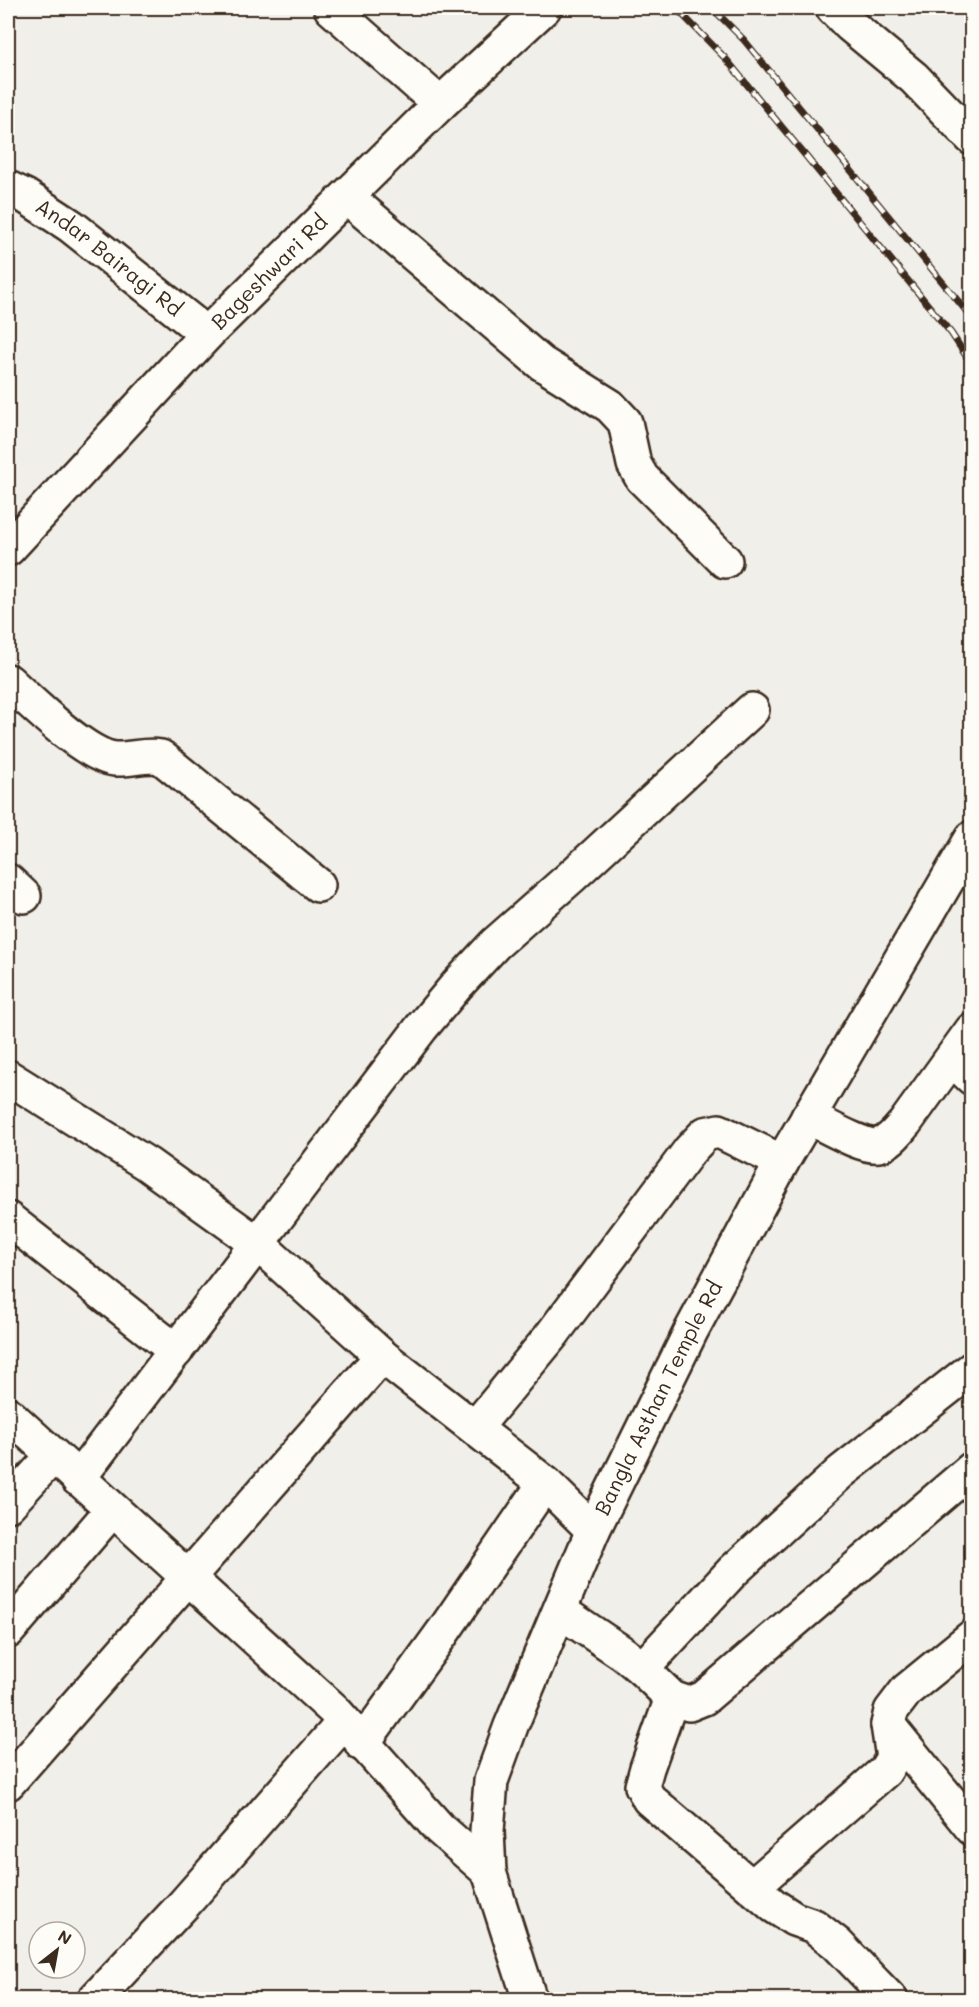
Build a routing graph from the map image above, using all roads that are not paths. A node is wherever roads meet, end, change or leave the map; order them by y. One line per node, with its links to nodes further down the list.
1 (331, 8): 4 (street)
2 (544, 8): 4 (street, Bageshwari Rd)
3 (833, 8): 5 (street)
4 (440, 104): 7 (street, Bageshwari Rd)
5 (972, 138)
6 (8, 188): 8 (street, Andar Bairagi Rd)
7 (347, 196): 8 (street, Bageshwari Rd); 10 (street)
8 (207, 334): 9 (street, Bageshwari Rd)
9 (8, 549)
10 (725, 561)
11 (8, 681): 14 (street)
12 (752, 710): 21 (street)
13 (972, 838): 18 (street, Bangla Asthan Temple Rd)
14 (318, 885)
15 (972, 1030): 16 (street)
16 (962, 1068): 18 (street)
17 (8, 1077): 21 (street)
18 (808, 1118): 19 (street, Bangla Asthan Temple Rd)
19 (782, 1162): 26 (street); 33 (street, Bangla Asthan Temple Rd)
20 (8, 1219): 22 (street)
21 (257, 1243): 22 (street); 23 (street)
22 (176, 1351): 29 (street)
23 (382, 1356): 26 (street); 34 (street)
24 (972, 1369): 38 (street)
25 (8, 1414): 27 (street)
26 (476, 1428): 30 (street)
27 (53, 1456): 29 (street); 31 (street)
28 (972, 1469): 39 (street)
29 (78, 1479): 32 (street)
30 (546, 1483): 33 (street); 41 (street)
31 (8, 1505)
32 (112, 1510): 34 (street); 36 (street)
33 (593, 1530): 35 (street, Bangla Asthan Temple Rd)
34 (188, 1579): 41 (street); 42 (street)
35 (560, 1611): 38 (street); 44 (street, Bangla Asthan Temple Rd)
36 (8, 1630)
37 (972, 1637): 40 (street)
38 (642, 1669): 39 (street)
39 (672, 1698): 45 (street)
40 (888, 1725): 43 (street); 45 (street)
41 (353, 1733): 44 (street); 46 (street)
42 (8, 1783)
43 (972, 1828)
44 (489, 1872): 47 (street, Bangla Asthan Temple Rd)
45 (752, 1887): 48 (street)
46 (94, 2000)
47 (531, 2000)
48 (891, 2000)

